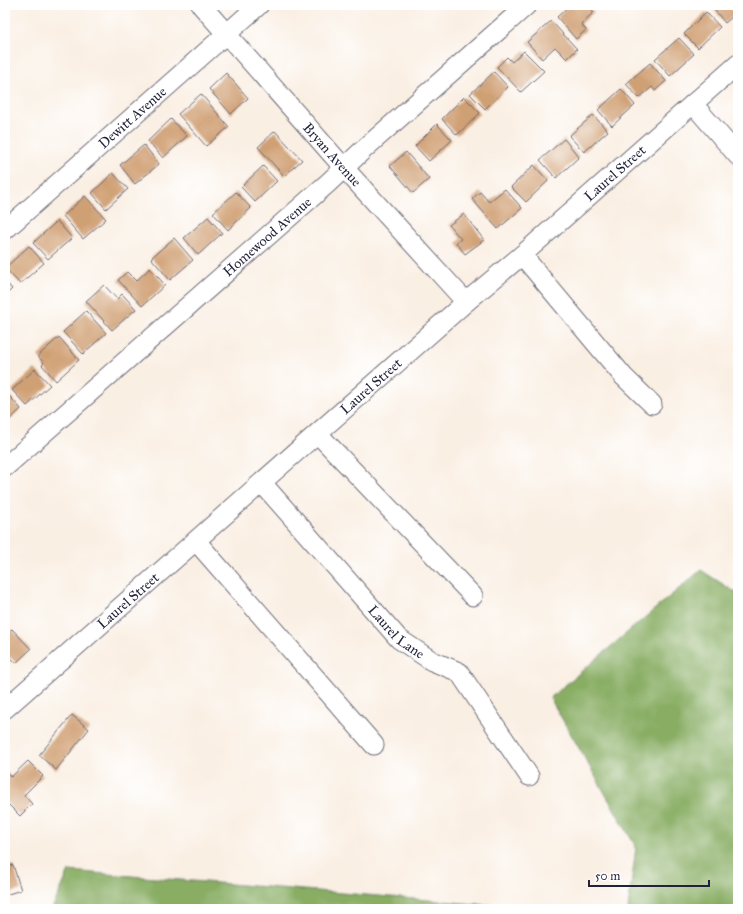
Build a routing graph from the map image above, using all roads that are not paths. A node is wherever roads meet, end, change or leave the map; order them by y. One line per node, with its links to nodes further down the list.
1 (200, 5): 4 (street, Bryan Avenue)
2 (259, 5): 4 (street, Dewitt Avenue)
3 (526, 5): 8 (street, Homewood Avenue)
4 (226, 34): 8 (street, Bryan Avenue); 9 (street, Dewitt Avenue)
5 (738, 64): 6 (street, Laurel Street)
6 (693, 104): 7 (street); 10 (street, Laurel Street)
7 (738, 156)
8 (344, 168): 11 (street, Bryan Avenue); 14 (street, Homewood Avenue)
9 (5, 230)
10 (522, 256): 11 (street, Laurel Street); 12 (street)
11 (466, 302): 13 (street, Laurel Street)
12 (652, 404)
13 (318, 434): 15 (street, Laurel Street); 17 (street)
14 (5, 467)
15 (262, 483): 16 (street, Laurel Street); 20 (street, Laurel Lane)
16 (196, 541): 18 (street, Laurel Street); 19 (street)
17 (473, 596)
18 (5, 709)
19 (374, 745)
20 (529, 776)

